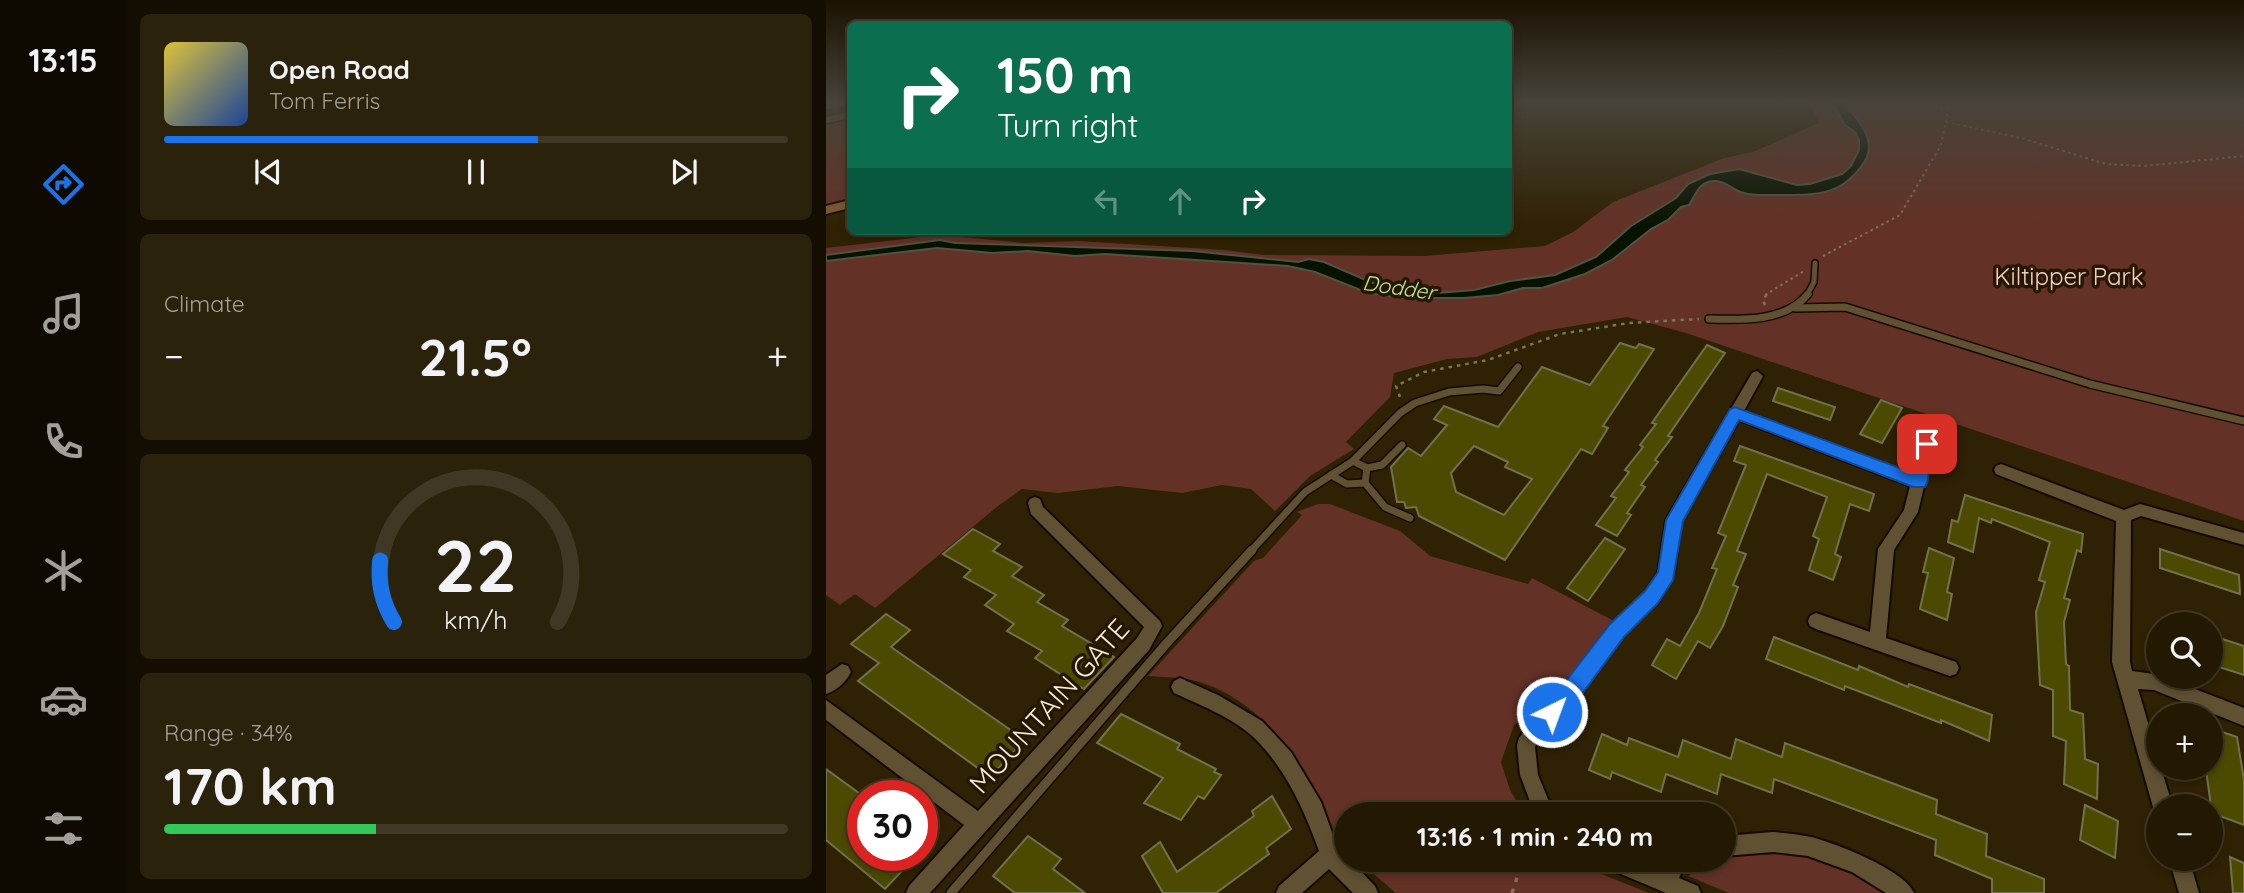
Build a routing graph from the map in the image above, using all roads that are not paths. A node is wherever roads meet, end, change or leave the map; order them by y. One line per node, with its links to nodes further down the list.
1 (847, 205): 2 (main road)
2 (826, 210)
3 (1815, 263): 4 (lane)
4 (1795, 308): 5 (lane); 9 (lane)
5 (1709, 319)
6 (1518, 367): 12 (lane)
7 (1757, 376): 8 (street)
8 (1735, 413): 17 (street); 32 (street)
9 (2244, 421)
10 (1927, 444): 17 (street)
11 (1402, 445): 13 (lane)
12 (1353, 461): 13 (lane); 15 (lane)
13 (1367, 468): 16 (lane)
14 (2001, 470): 19 (street)
15 (1331, 475): 16 (lane); 41 (lane)
16 (1365, 483): 20 (lane)
17 (1919, 483): 23 (street)
18 (1035, 503): 33 (street, MOUNTAIN GATE)
19 (2124, 517): 21 (street); 26 (street)
20 (1410, 518)
21 (2244, 539)
22 (1816, 621): 23 (street)
23 (1877, 642): 24 (street)
24 (1950, 668)
25 (842, 672): 27 (street)
26 (2127, 680): 30 (street); 31 (street)
27 (826, 685)
28 (1180, 687): 35 (street)
29 (826, 709): 33 (street)
30 (2244, 717)
31 (2159, 794)
32 (1541, 802)
33 (979, 824): 40 (street)
34 (1736, 845): 45 (street)
35 (1330, 855): 42 (street); 43 (street)
36 (2183, 871): 46 (street)
37 (1640, 872): 39 (street)
38 (1672, 872): 39 (street)
39 (1667, 883): 44 (street)
40 (916, 893)
41 (951, 893)
42 (1286, 893)
43 (1368, 893)
44 (1691, 893)
45 (1904, 893)
46 (2189, 893)

